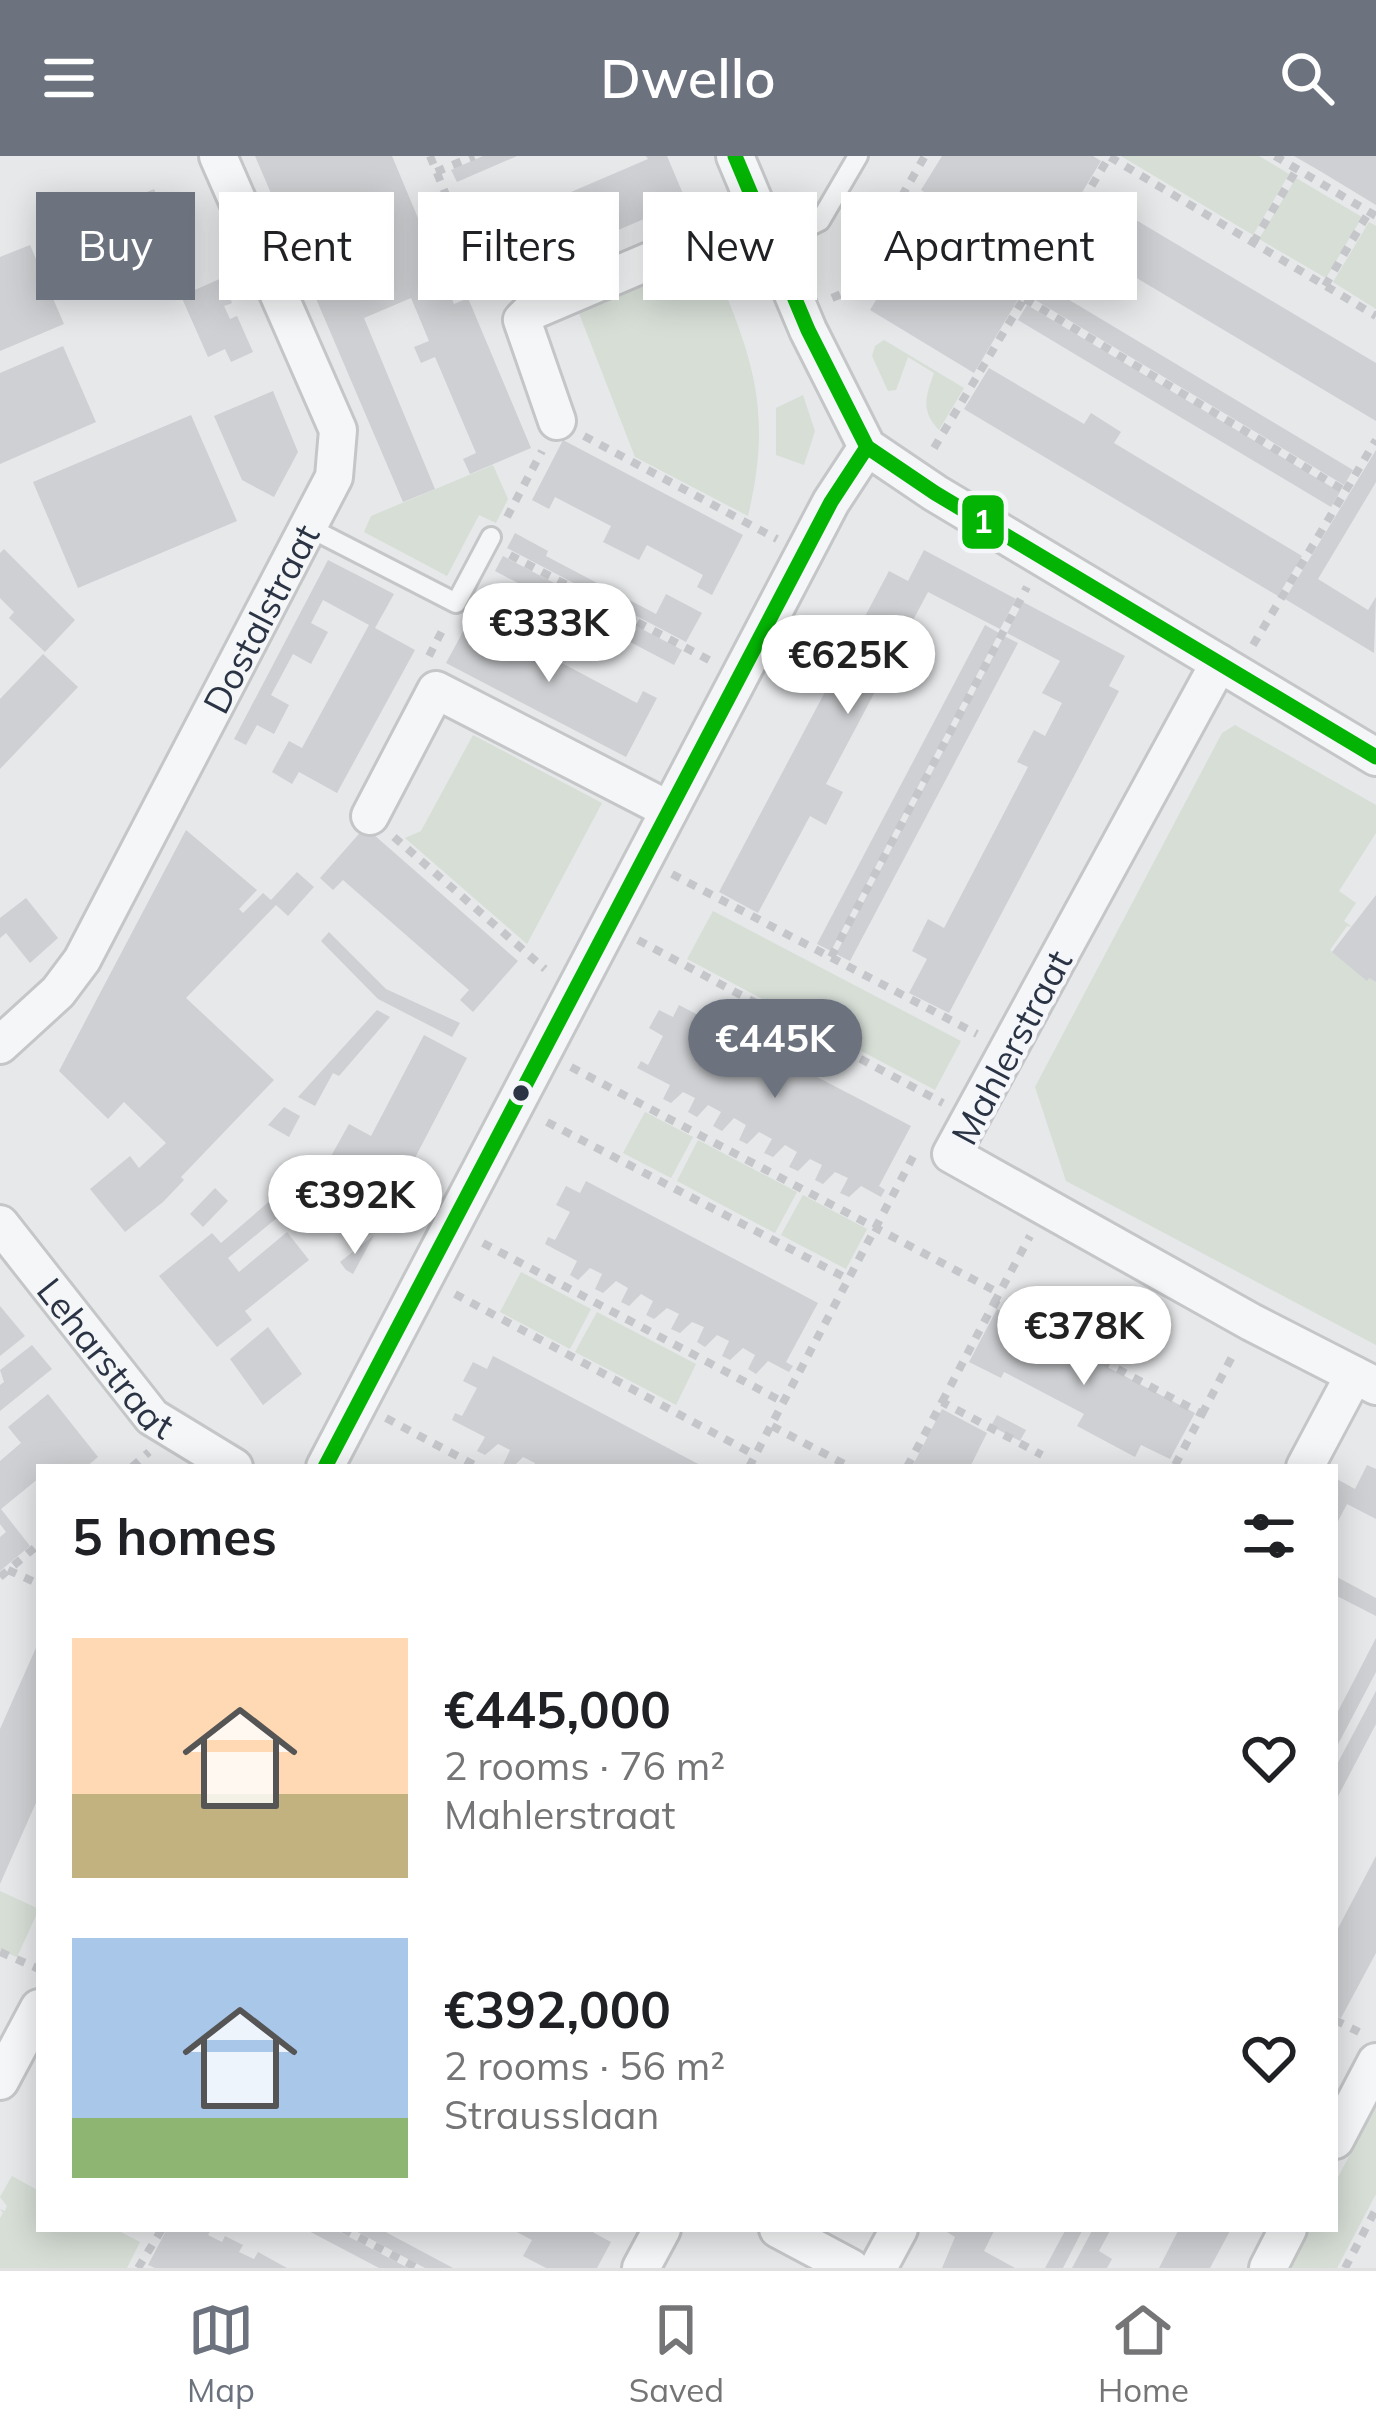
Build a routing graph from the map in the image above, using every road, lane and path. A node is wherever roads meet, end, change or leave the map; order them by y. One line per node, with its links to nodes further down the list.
1 (218, 156): 29 (street, Dostalstraat)
2 (430, 156): 10 (path)
3 (474, 156): 10 (path)
4 (735, 156): 11 (street)
5 (858, 156): 14 (lane)
6 (926, 156): 21 (path)
7 (1109, 156): 12 (path); 15 (path)
8 (1275, 156): 9 (path)
9 (1297, 169): 13 (path); 15 (path)
10 (436, 172): 23 (path)
11 (750, 192)
12 (1088, 192)
13 (1373, 214): 17 (path)
14 (817, 222)
15 (1253, 243): 17 (path)
16 (643, 273): 23 (street)
17 (1325, 286): 22 (path)
18 (796, 300): 21 (street)
19 (1023, 300): 27 (path)
20 (1026, 300): 28 (path)
21 (800, 310): 26 (street)
22 (1376, 316)
23 (522, 320): 24 (street)
24 (557, 422): 30 (path); 31 (path)
25 (1376, 440): 28 (path)
26 (867, 447): 27 (street); 31 (street)
27 (915, 479): 32 (street)
28 (1345, 491): 34 (path)
29 (308, 526): 33 (lane); 44 (street, Dostalstraat)
30 (489, 540): 33 (lane); 35 (path)
31 (805, 554): 35 (street)
32 (1046, 559): 34 (street); 42 (path)
33 (456, 603): 36 (path)
34 (1228, 668): 37 (street); 45 (street, Mahlerstraat)
35 (740, 676): 38 (street)
36 (436, 690): 38 (street); 39 (street)
37 (1376, 757)
38 (669, 811): 40 (street)
39 (370, 816): 43 (path)
40 (644, 859): 41 (street); 42 (path)
41 (610, 925): 43 (street); 48 (path)
42 (831, 957): 45 (path)
43 (573, 994): 46 (street)
44 (0, 1045)
45 (1006, 1050): 48 (street, Mahlerstraat)
46 (543, 1052): 47 (street); 53 (path)
47 (515, 1105): 52 (street); 55 (path)
48 (970, 1118): 49 (street, Mahlerstraat)
49 (951, 1154): 50 (street, Mahlerstraat); 53 (path)
50 (1046, 1205): 56 (path); 58 (street, Mahlerstraat)
51 (0, 1224): 67 (street, Leharstraat)
52 (451, 1226): 54 (street); 60 (path)
53 (876, 1227): 55 (path); 56 (path)
54 (424, 1278): 62 (street); 65 (path)
55 (848, 1279): 60 (path)
56 (999, 1293): 57 (path)
57 (994, 1304): 61 (path); 63 (path)
58 (1251, 1322): 59 (street, Mahlerstraat); 63 (path)
59 (1365, 1380): 74 (street, Mahlerstraat)
60 (783, 1402): 64 (path)
61 (942, 1402): 66 (path); 72 (path)
62 (358, 1403): 68 (street); 69 (path)
63 (1202, 1414): 73 (path)
64 (771, 1425): 65 (path); 71 (path)
65 (755, 1455): 70 (path)
66 (1042, 1456)
67 (229, 1464)
68 (327, 1464)
69 (472, 1464)
70 (750, 1464)
71 (844, 1464)
72 (910, 1464)
73 (1176, 1464)
74 (1307, 1464)
75 (36, 1547): 76 (path)
76 (4, 1574): 77 (path)
77 (36, 1583)
78 (0, 1952): 79 (path)
79 (36, 1968)
80 (36, 2014): 82 (street)
81 (1376, 2062): 83 (street)
82 (0, 2081)
83 (1338, 2134)
84 (1376, 2209): 97 (path)
85 (160, 2232): 91 (path)
86 (349, 2232): 92 (path)
87 (660, 2232): 93 (street)
88 (784, 2232): 94 (street)
89 (896, 2232): 95 (street)
90 (1286, 2232): 96 (street)
91 (138, 2268)
92 (417, 2268)
93 (641, 2268)
94 (851, 2268)
95 (878, 2268)
96 (1268, 2268)
97 (1345, 2268)

